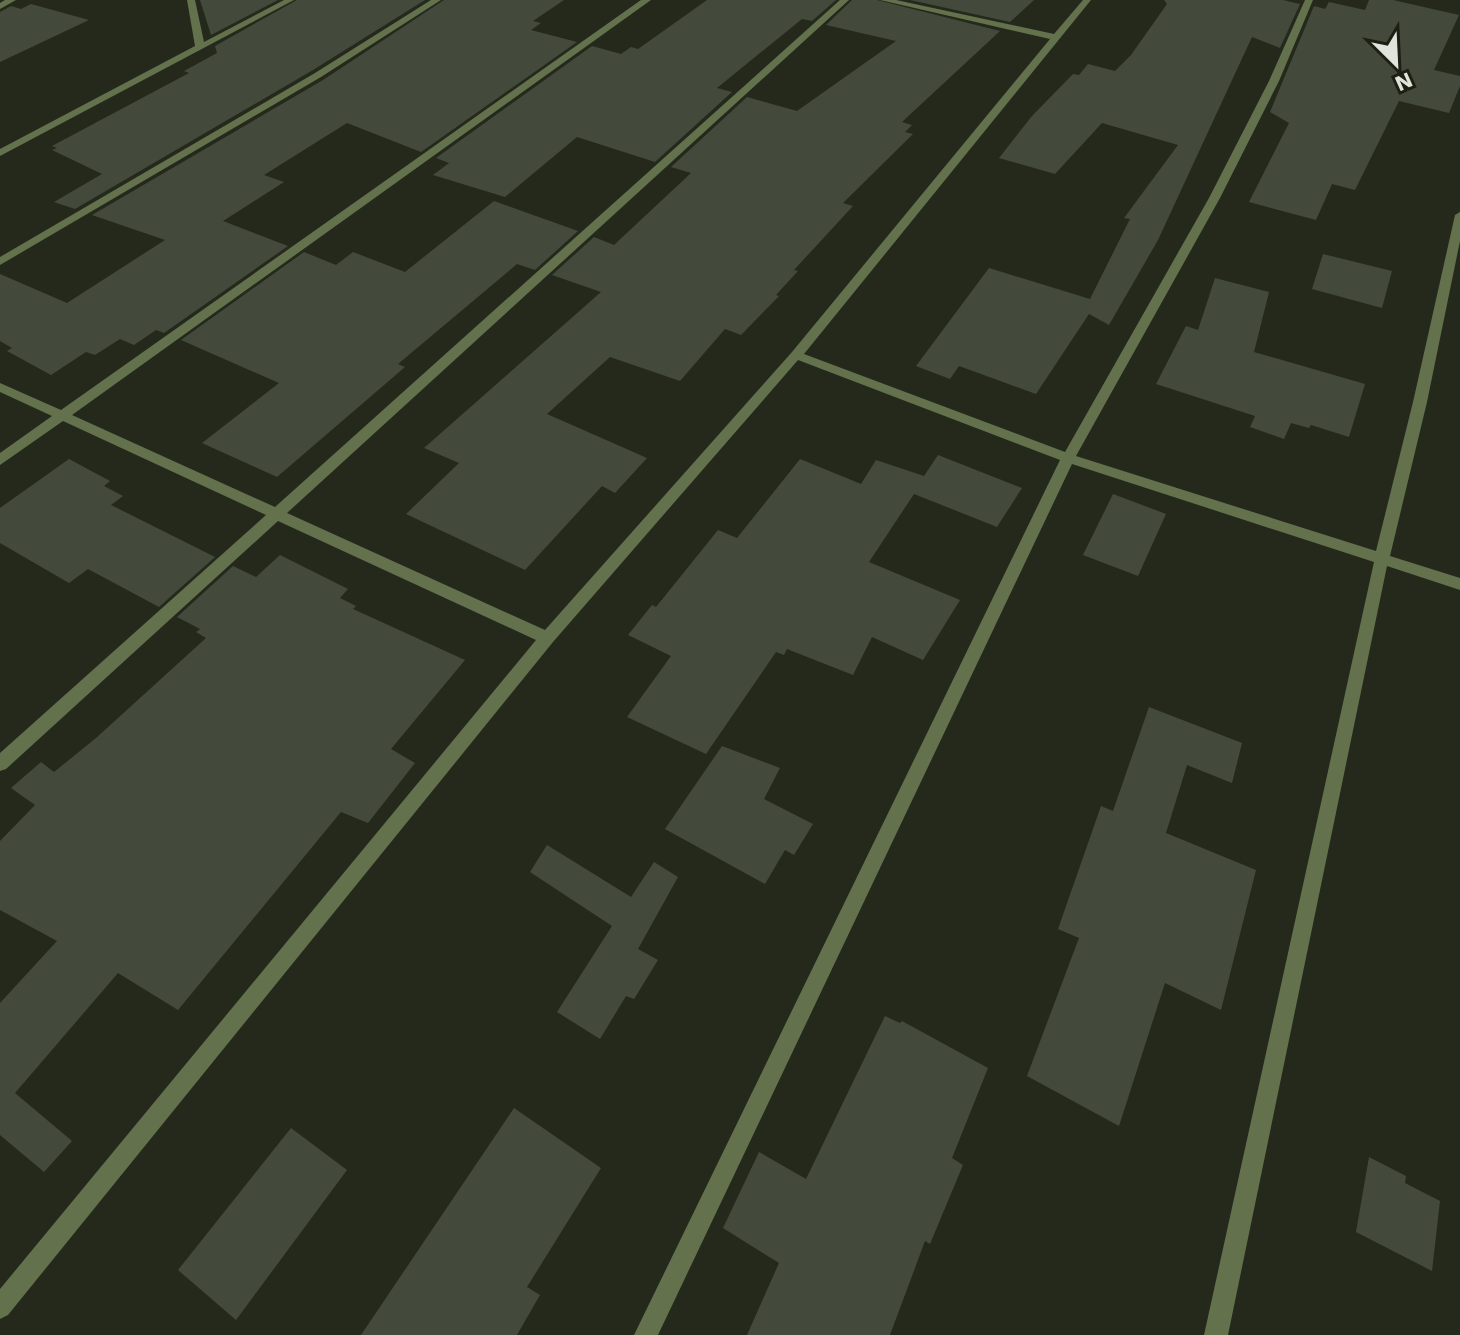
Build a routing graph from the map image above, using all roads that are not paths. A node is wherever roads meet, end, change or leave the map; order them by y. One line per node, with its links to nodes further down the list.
1 (12, 0): 10 (street)
2 (191, 0): 12 (street)
3 (290, 0): 12 (street)
4 (437, 0): 15 (street)
5 (647, 0): 18 (street)
6 (845, 0): 21 (street)
7 (884, 0): 11 (street)
8 (1087, 0): 11 (street)
9 (1309, 0): 19 (street)
10 (0, 6)
11 (1058, 38): 16 (street)
12 (200, 47): 13 (street)
13 (0, 153)
14 (1460, 215): 22 (street)
15 (0, 262)
16 (796, 355): 19 (street); 24 (street)
17 (0, 387): 18 (street)
18 (62, 415): 20 (street); 21 (street)
19 (1068, 458): 22 (street); 27 (street)
20 (0, 460)
21 (275, 513): 24 (street); 25 (street)
22 (1382, 557): 23 (street); 28 (street)
23 (1460, 584)
24 (547, 638): 26 (street)
25 (0, 764)
26 (0, 1307)
27 (646, 1335)
28 (1216, 1335)

